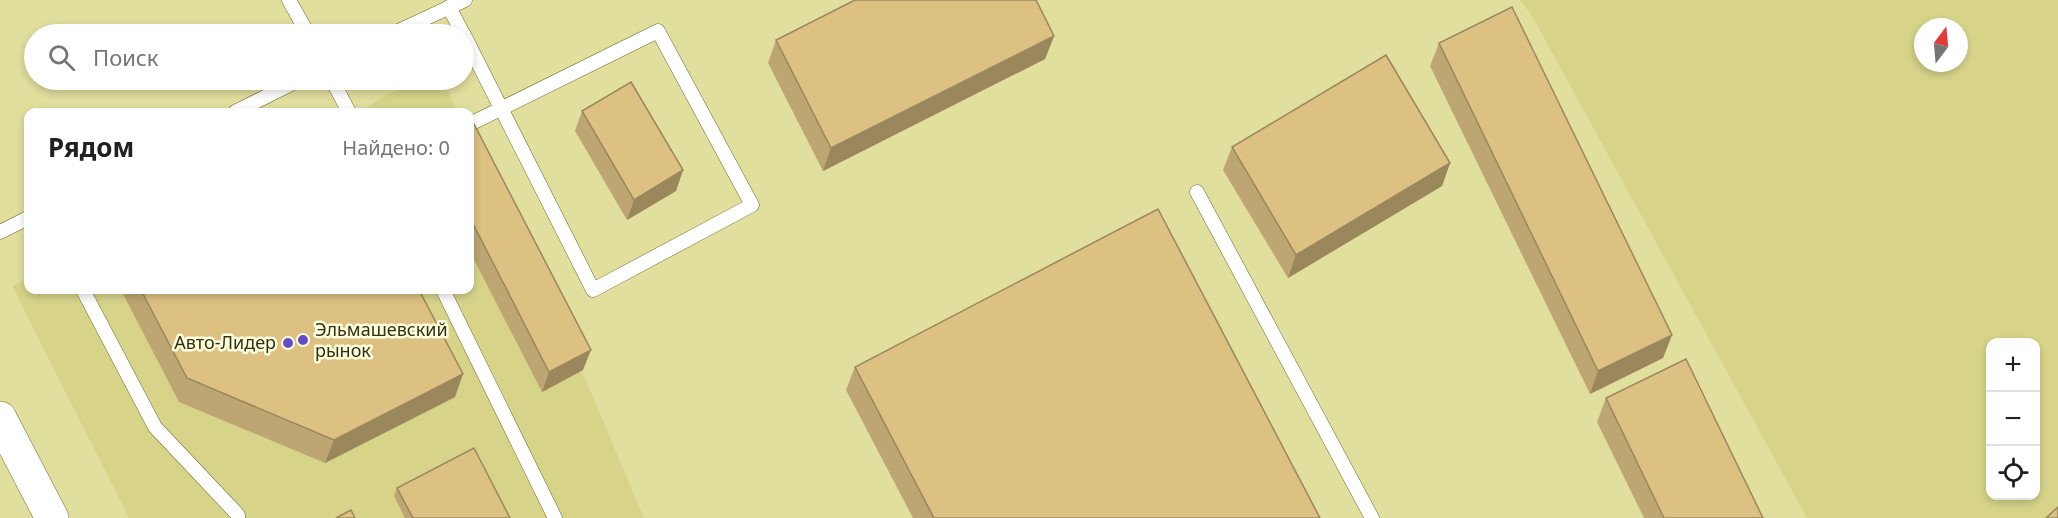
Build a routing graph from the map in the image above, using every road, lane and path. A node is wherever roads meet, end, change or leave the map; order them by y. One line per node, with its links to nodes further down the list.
1 (289, 0): 4 (lane)
2 (465, 0): 3 (lane)
3 (449, 7): 5 (lane); 6 (lane)
4 (302, 24)
5 (413, 24)
6 (458, 24)
7 (474, 57): 12 (lane)
8 (279, 90): 10 (lane)
9 (337, 90): 11 (lane)
10 (243, 108)
11 (347, 108)
12 (500, 108): 12 (lane); 13 (lane)
13 (474, 122)
14 (1197, 192): 23 (lane)
15 (24, 220): 16 (lane)
16 (0, 232)
17 (85, 294): 21 (lane)
18 (444, 294): 22 (lane)
19 (0, 418): 20 (main road)
20 (52, 518)
21 (238, 518)
22 (555, 518)
23 (1372, 518)

